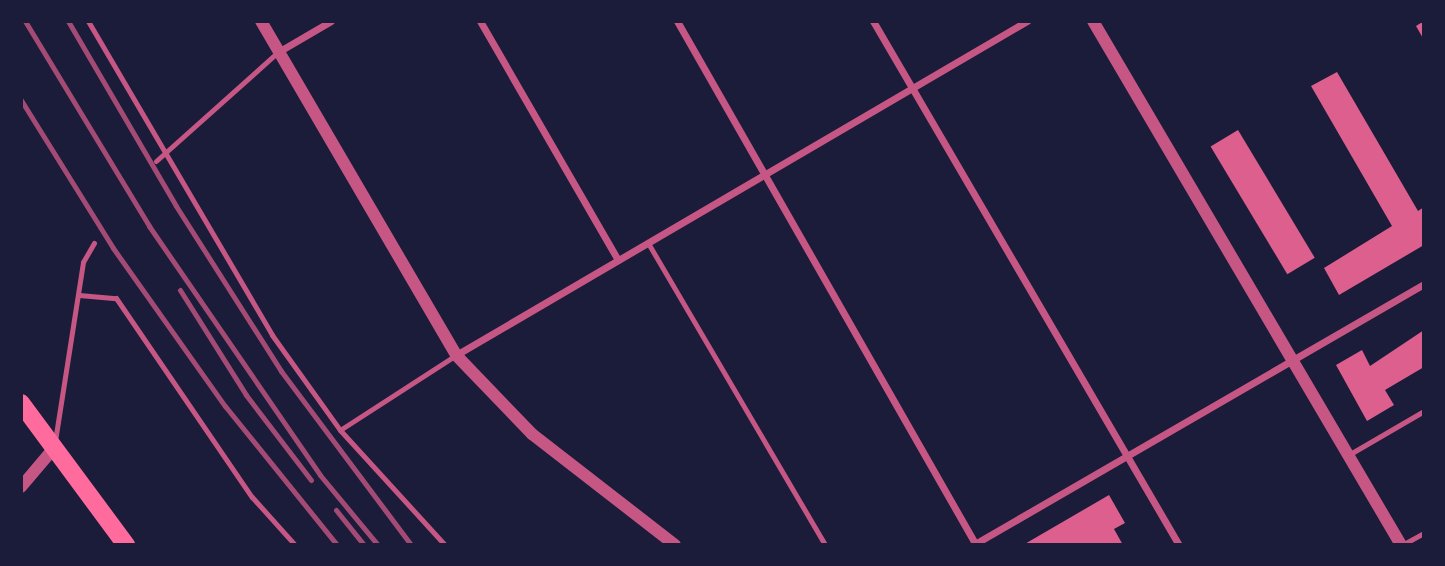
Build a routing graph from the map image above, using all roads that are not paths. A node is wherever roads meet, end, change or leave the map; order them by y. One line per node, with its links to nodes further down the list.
1 (88, 21): 11 (lane)
2 (261, 21): 9 (street)
3 (331, 21): 9 (street)
4 (480, 21): 16 (street)
5 (677, 21): 13 (street)
6 (873, 21): 10 (street)
7 (1027, 21): 10 (street)
8 (1093, 21): 20 (street)
9 (278, 52): 11 (lane); 19 (street)
10 (912, 87): 13 (street); 26 (street)
11 (165, 152): 12 (lane); 23 (lane)
12 (156, 161)
13 (767, 173): 15 (street); 29 (street)
14 (94, 243): 18 (lane)
15 (648, 243): 16 (street); 34 (lane)
16 (618, 260): 19 (street)
17 (1424, 284): 20 (street)
18 (79, 295): 24 (lane); 31 (lane)
19 (456, 355): 23 (lane); 33 (street)
20 (1291, 359): 25 (street); 26 (street)
21 (21, 403): 24 (main road)
22 (1424, 411): 25 (lane)
23 (340, 430): 32 (lane)
24 (54, 447): 27 (street); 30 (main road)
25 (1350, 454): 36 (street)
26 (1127, 456): 29 (street); 35 (street)
27 (21, 487)
28 (1424, 533): 36 (lane)
29 (974, 544)
30 (126, 545)
31 (295, 545)
32 (445, 545)
33 (676, 545)
34 (825, 545)
35 (1179, 545)
36 (1401, 545)

